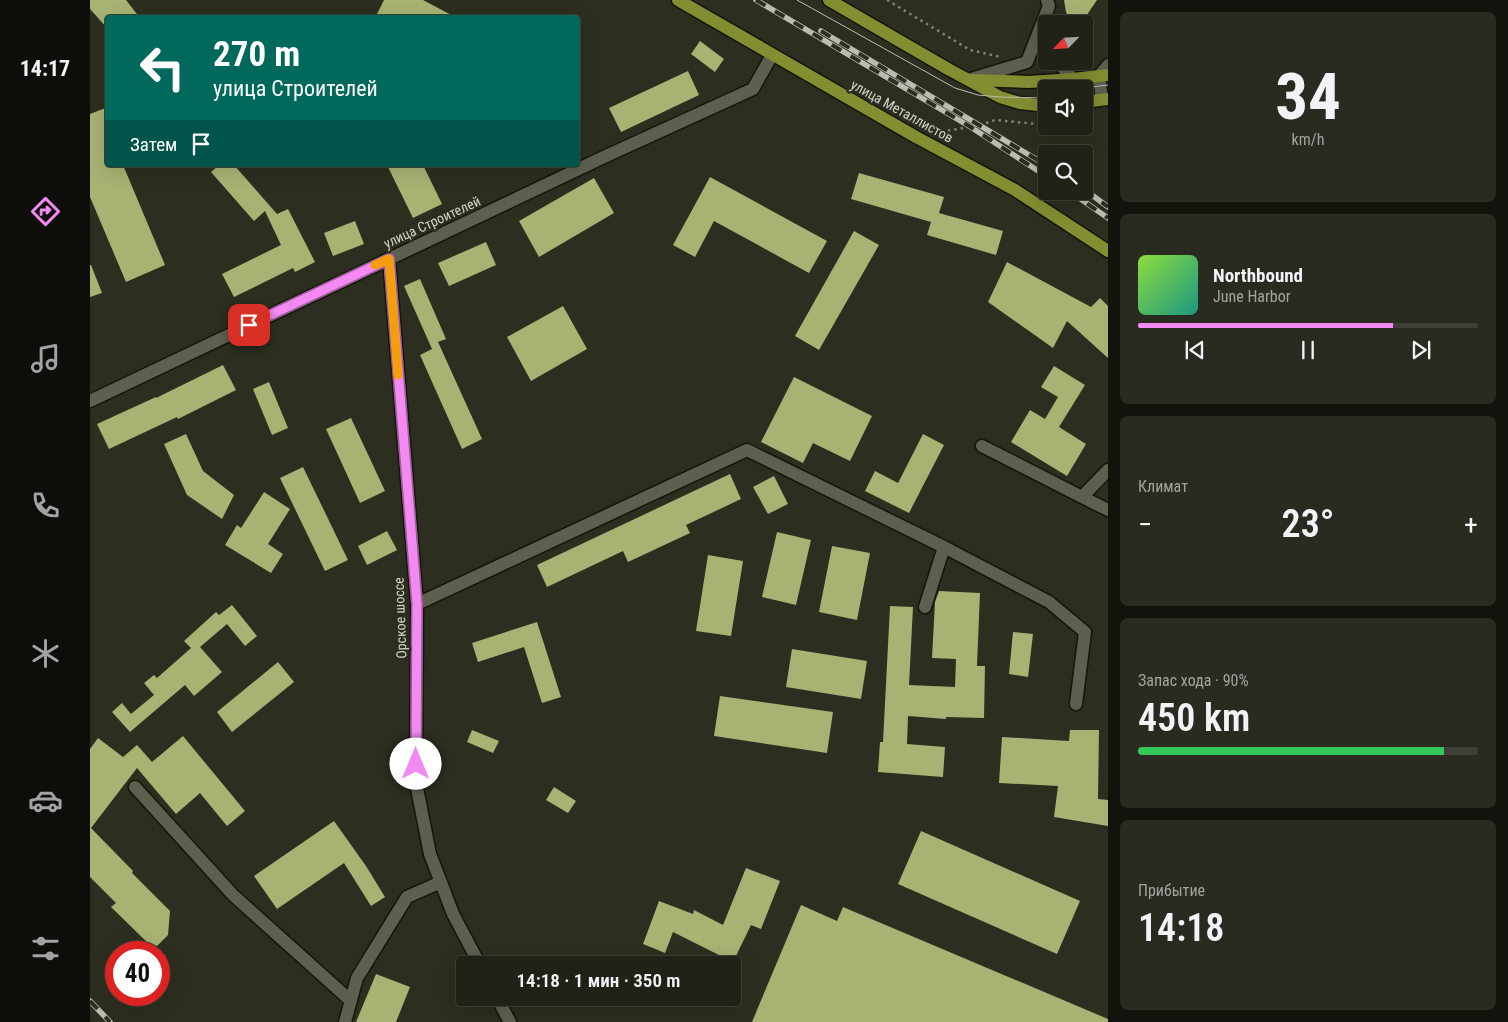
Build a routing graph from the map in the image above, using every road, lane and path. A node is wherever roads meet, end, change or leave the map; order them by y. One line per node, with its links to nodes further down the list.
1 (678, 0): 6 (main road, улица Металлистов)
2 (829, 0): 10 (main road)
3 (887, 0): 7 (path)
4 (1047, 0): 5 (street)
5 (1037, 38): 7 (street)
6 (772, 55): 16 (main road, улица Металлистов); 18 (street, улица Строителей)
7 (1027, 62): 10 (street)
8 (1108, 65): 9 (street)
9 (1103, 76): 11 (main road); 13 (street)
10 (967, 80): 12 (main road); 14 (main road)
11 (1088, 80)
12 (1038, 82)
13 (1105, 99)
14 (1038, 105)
15 (1038, 124): 16 (path)
16 (916, 137): 17 (main road, улица Металлистов)
17 (1108, 251)
18 (389, 259): 19 (street, улица Строителей); 25 (street, Орское шоссе)
19 (90, 401)
20 (982, 446): 22 (street)
21 (1108, 470): 22 (street)
22 (1082, 497): 23 (street)
23 (1108, 510)
24 (944, 547): 25 (street); 26 (street); 27 (street)
25 (417, 604): 29 (street, Орское шоссе)
26 (925, 607)
27 (1076, 704)
28 (135, 787): 31 (street)
29 (441, 882): 30 (street, Орское шоссе); 31 (street)
30 (475, 956)
31 (351, 1001): 33 (street)
32 (501, 1006): 34 (street)
33 (345, 1022)
34 (510, 1022)

